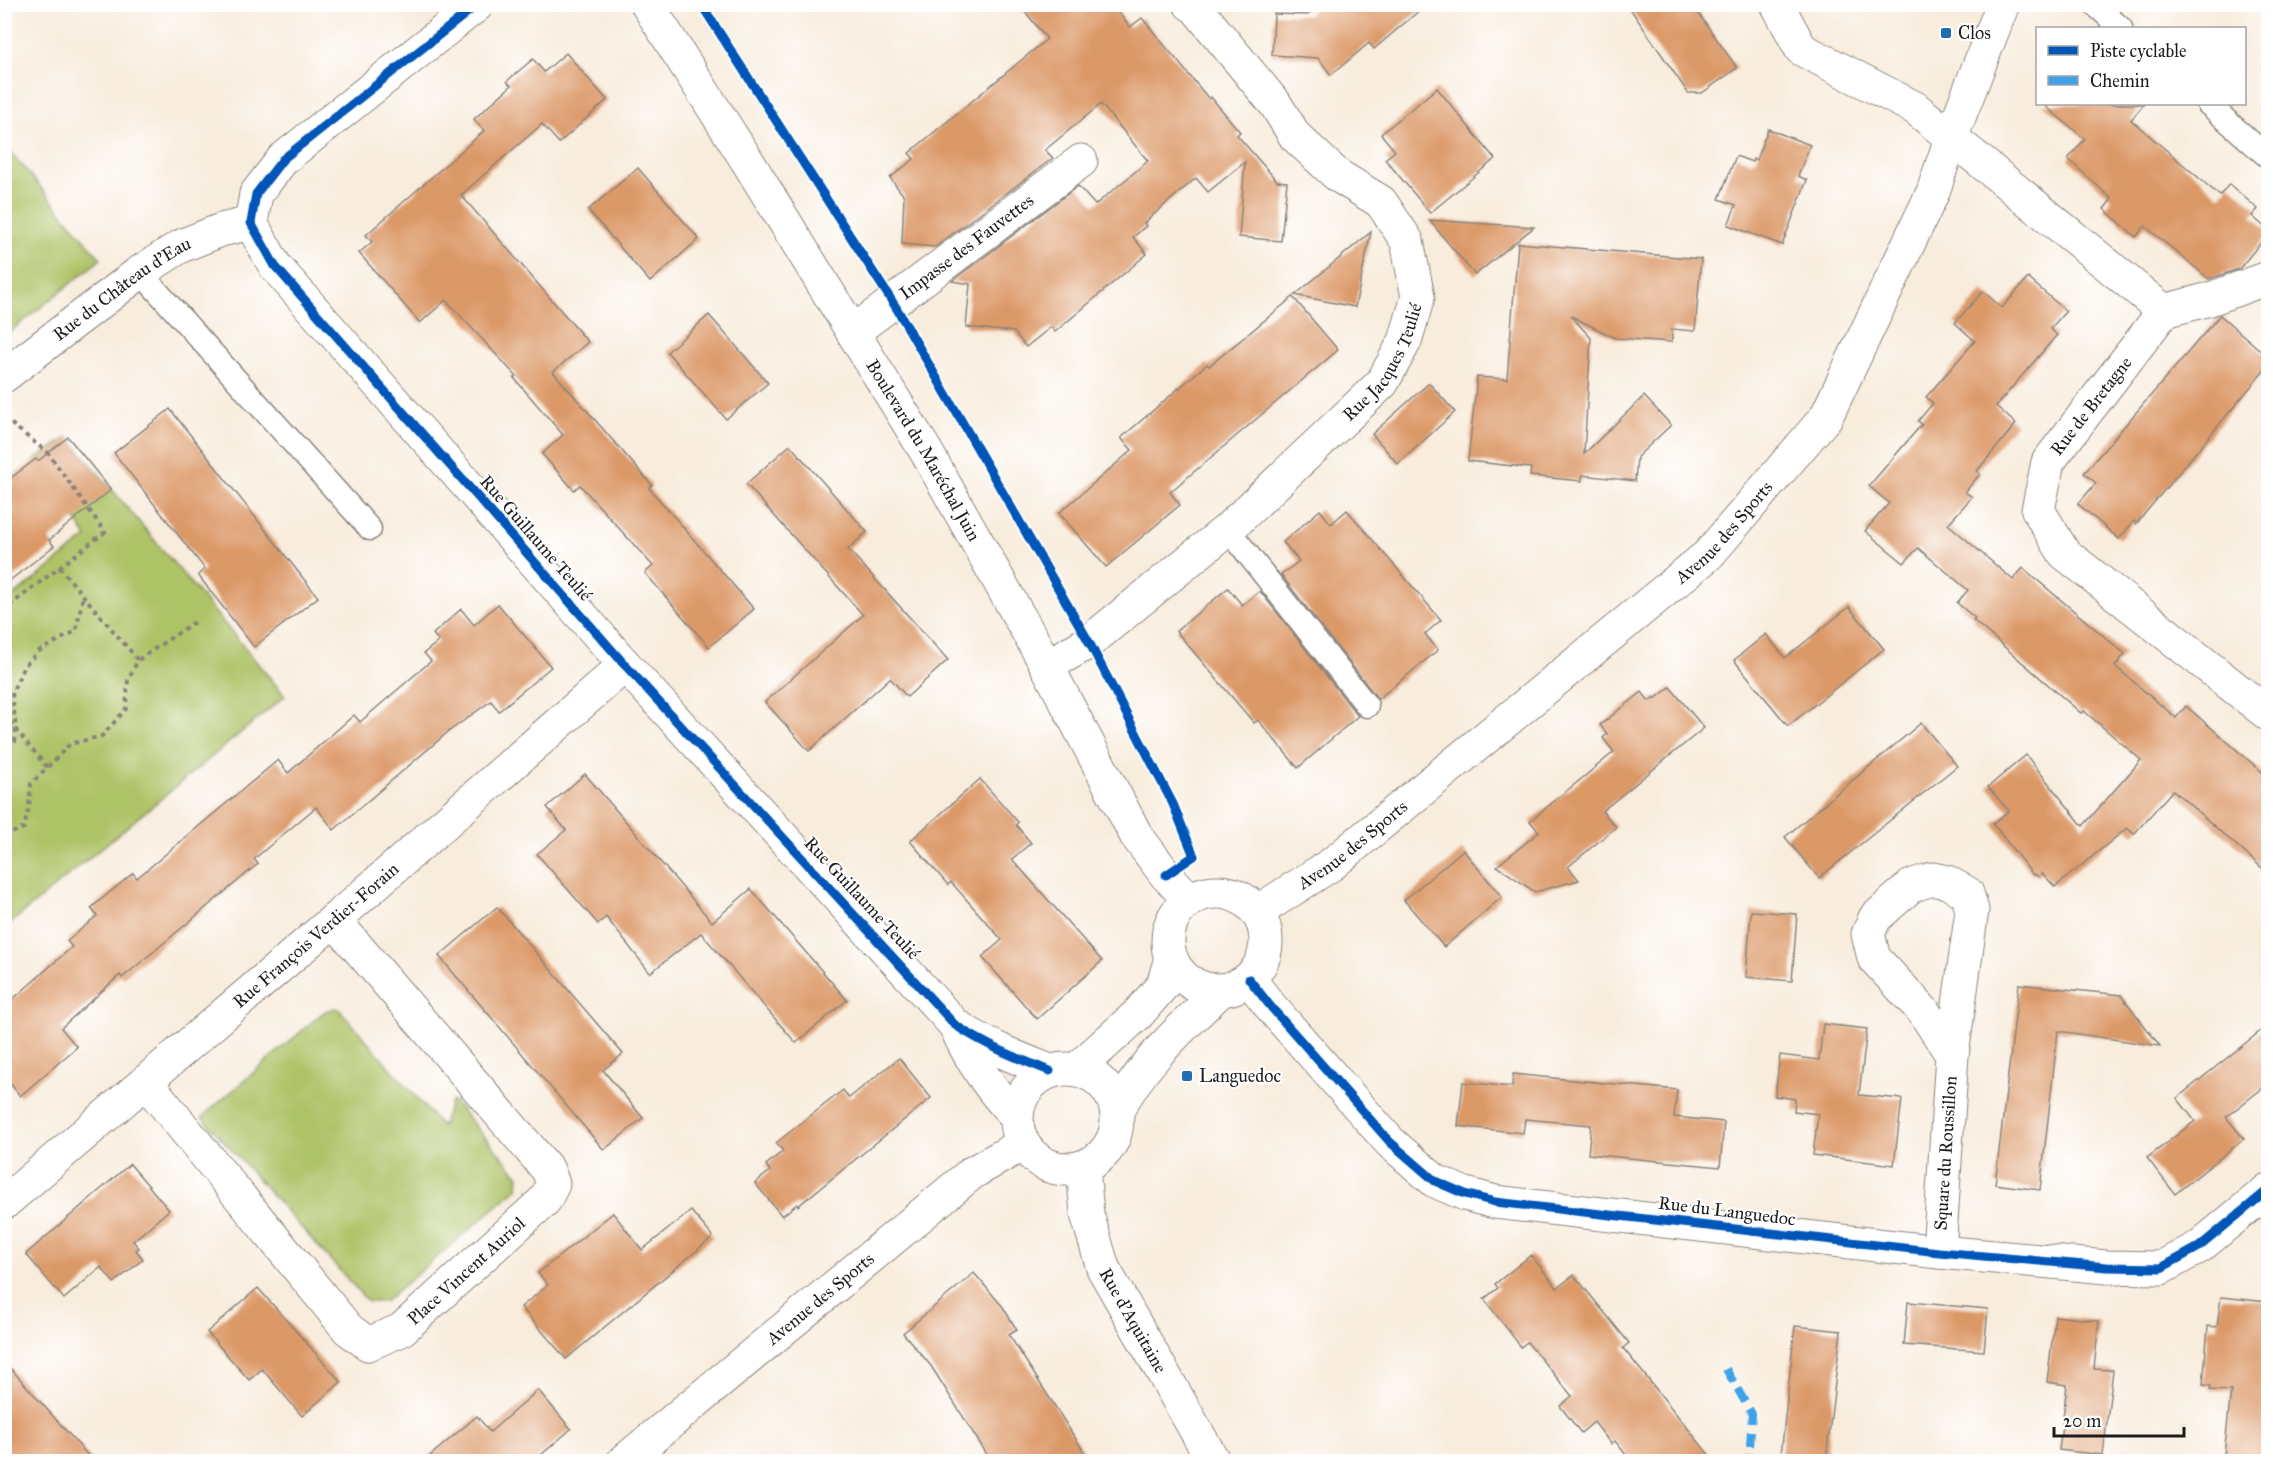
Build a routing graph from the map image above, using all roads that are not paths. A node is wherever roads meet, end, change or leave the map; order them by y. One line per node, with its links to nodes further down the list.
1 (478, 4): 12 (street)
2 (647, 4): 16 (street, Boulevard du Maréchal Juin)
3 (1190, 4): 19 (street, Rue Jacques Teulié)
4 (1777, 4): 9 (street)
5 (2003, 4): 9 (street, Avenue des Sports)
6 (2094, 4): 7 (lane)
7 (2120, 27)
8 (2209, 105): 10 (lane)
9 (1951, 138): 15 (street); 25 (street, Avenue des Sports)
10 (2268, 157)
11 (1081, 161): 16 (street, Impasse des Fauvettes)
12 (251, 223): 13 (street, Rue du Château d'Eau); 20 (street, Rue Guillaume Teulié)
13 (140, 272): 17 (street, Rue du Château d'Eau); 18 (lane)
14 (2268, 278): 15 (street)
15 (2164, 311): 23 (street, Rue de Bretagne)
16 (854, 332): 21 (street, Boulevard du Maréchal Juin)
17 (4, 376)
18 (370, 529)
19 (1228, 529): 21 (street, Rue Jacques Teulié); 22 (lane)
20 (625, 665): 26 (street, Rue François Verdier-Forain); 29 (street, Rue Guillaume Teulié)
21 (1047, 666): 24 (street, Boulevard du Maréchal Juin)
22 (1367, 706)
23 (2268, 714)
24 (1190, 900): 25 (street); 27 (street)
25 (1257, 912): 28 (street)
26 (334, 920): 32 (street, Rue François Verdier-Forain); 32 (street, Place Vincent Auriol)
27 (1171, 958): 28 (street); 31 (street)
28 (1235, 984): 33 (street); 38 (street, Rue du Languedoc)
29 (956, 1025): 31 (street, Rue Guillaume Teulié); 34 (street, Rue Guillaume Teulié)
30 (1953, 1055): 30 (street, Square du Roussillon); 38 (street, Square du Roussillon)
31 (1064, 1070): 33 (street); 34 (street)
32 (146, 1082): 37 (street, Rue François Verdier-Forain)
33 (1117, 1111): 35 (street)
34 (1020, 1130): 35 (street); 39 (street, Avenue des Sports)
35 (1083, 1167): 40 (street, Rue d'Aquitaine)
36 (2268, 1190): 38 (street, Rue du Languedoc)
37 (4, 1203)
38 (1939, 1252)
39 (623, 1461)
40 (1214, 1461)

